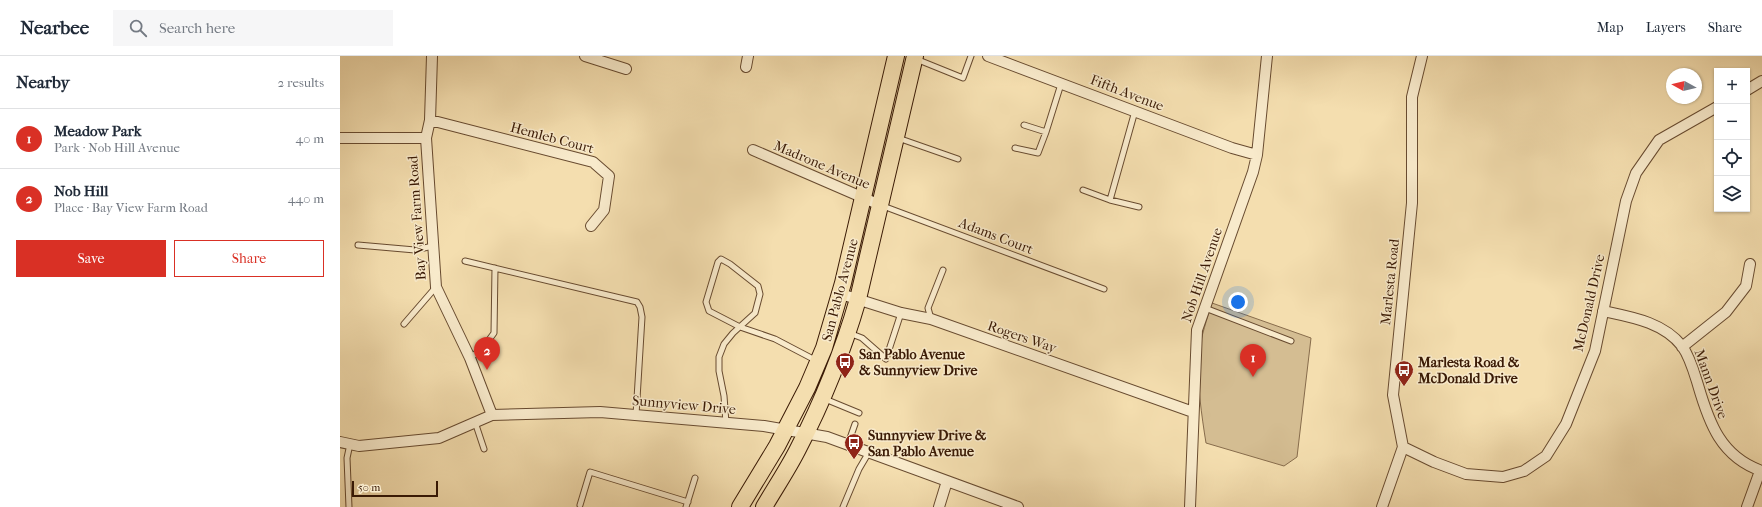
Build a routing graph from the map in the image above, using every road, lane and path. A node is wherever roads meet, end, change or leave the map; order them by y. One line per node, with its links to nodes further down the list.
1 (432, 56): 17 (street, Bay View Farm Road)
2 (585, 56): 11 (street)
3 (748, 56): 10 (street)
4 (896, 56): 28 (main road, San Pablo Avenue)
5 (971, 56): 9 (lane)
6 (988, 56): 13 (street, Fifth Avenue)
7 (1267, 56): 25 (street, Nob Hill Avenue)
8 (1422, 56): 67 (street, Marlesta Road)
9 (915, 57): 20 (main road, San Pablo Avenue)
10 (746, 67)
11 (626, 69)
12 (1762, 81): 14 (street)
13 (1061, 84): 16 (street, Fifth Avenue); 19 (lane)
14 (1750, 88)
15 (1714, 109): 44 (street, McDonald Drive)
16 (1135, 111): 25 (street, Fifth Avenue); 29 (lane)
17 (430, 120): 22 (street, Bay View Farm Road); 32 (street, Hemleb Court)
18 (1024, 125): 19 (lane)
19 (1046, 132): 23 (lane)
20 (896, 137): 26 (lane); 30 (main road, San Pablo Avenue)
21 (340, 138): 22 (street)
22 (426, 138): 34 (street, Bay View Farm Road)
23 (1015, 148)
24 (753, 150): 28 (street, Madrone Avenue)
25 (1257, 155): 43 (street, Nob Hill Avenue)
26 (958, 159)
27 (1083, 190): 29 (lane)
28 (864, 198): 30 (street, Madrone Avenue); 41 (main road, San Pablo Avenue)
29 (1110, 200): 31 (lane)
30 (880, 205): 40 (lane, Adams Court); 42 (main road, San Pablo Avenue)
31 (1139, 207)
32 (591, 226)
33 (358, 245): 34 (lane)
34 (433, 246): 39 (street, Bay View Farm Road)
35 (465, 261): 37 (lane)
36 (1750, 264): 51 (street)
37 (495, 268): 52 (lane); 58 (lane)
38 (943, 270): 46 (lane)
39 (436, 287): 47 (lane); 52 (street, Bay View Farm Road)
40 (1104, 289)
41 (841, 294): 42 (street, Rogers Way); 53 (main road, San Pablo Avenue)
42 (858, 299): 45 (street, Rogers Way); 49 (main road, San Pablo Avenue)
43 (1205, 308): 50 (lane); 55 (street, Nob Hill Avenue)
44 (1603, 311): 51 (street, Mann Drive); 67 (street, McDonald Drive)
45 (901, 313): 46 (street, Rogers Way); 49 (lane)
46 (930, 319): 55 (street, Rogers Way)
47 (404, 324)
48 (740, 327): 48 (lane); 53 (lane); 60 (lane)
49 (848, 332): 54 (main road, San Pablo Avenue)
50 (1291, 341)
51 (1682, 346): 70 (street, Mann Drive)
52 (470, 358): 57 (street, Bay View Farm Road)
53 (818, 362): 62 (main road, San Pablo Avenue)
54 (822, 398): 56 (lane); 63 (main road, San Pablo Avenue)
55 (1193, 412): 81 (street, Nob Hill Avenue)
56 (859, 413)
57 (492, 414): 58 (street, Sunnyview Drive); 59 (street, Sunnyview Drive)
58 (636, 415): 60 (street, Sunnyview Drive)
59 (475, 422): 65 (street, Sunnyview Drive); 68 (lane)
60 (726, 423): 62 (street, Sunnyview Drive)
61 (855, 424): 66 (lane)
62 (785, 430): 63 (street, Sunnyview Drive); 77 (main road, San Pablo Avenue)
63 (806, 433): 66 (street, Sunnyview Drive); 75 (main road, San Pablo Avenue)
64 (340, 442): 65 (street, Sunnyview Drive)
65 (350, 444): 76 (lane)
66 (848, 444): 69 (street, Sunnyview Drive)
67 (1403, 447): 82 (street)
68 (484, 448)
69 (869, 452): 72 (street, Sunnyview Drive); 78 (lane)
70 (1761, 471): 83 (street)
71 (695, 478): 73 (lane)
72 (947, 481): 79 (street); 80 (street, Sunnyview Drive)
73 (687, 504): 74 (lane)
74 (580, 505)
75 (766, 506)
76 (349, 507)
77 (740, 507)
78 (843, 507)
79 (939, 507)
80 (1018, 507)
81 (1190, 507)
82 (1382, 507)
83 (1747, 507)

